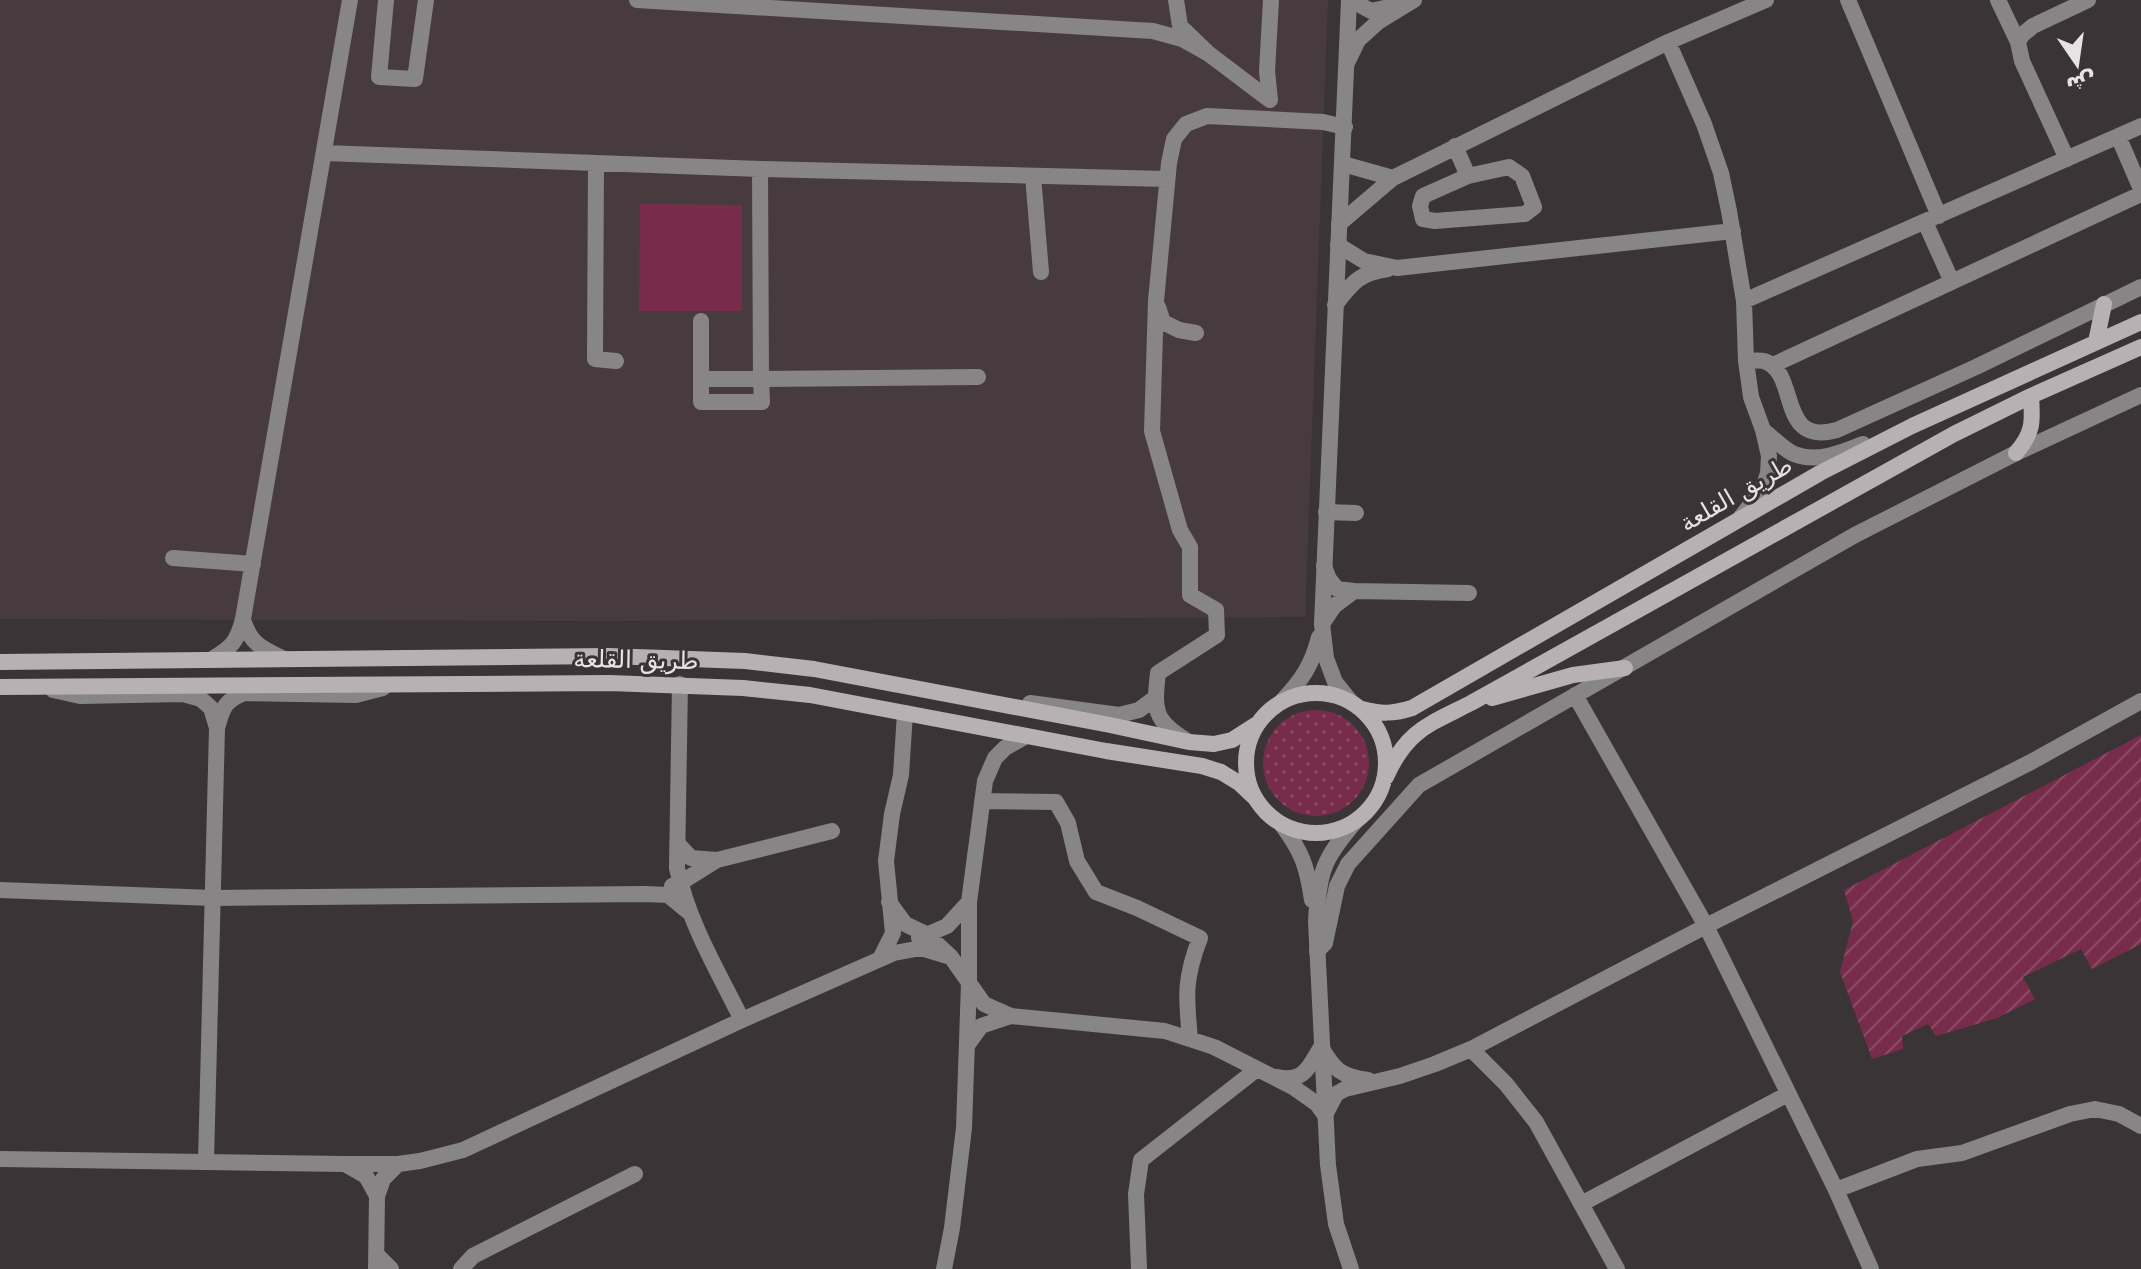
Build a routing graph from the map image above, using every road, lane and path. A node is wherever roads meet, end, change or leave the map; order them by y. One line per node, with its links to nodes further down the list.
1 (350, 0): 28 (street)
2 (386, 0): 3 (street)
3 (426, 0)
4 (637, 0): 13 (street)
5 (1176, 0): 18 (street)
6 (1271, 0): 17 (street)
7 (1349, 0): 19 (street)
8 (1356, 0): 14 (street)
9 (1766, 0): 15 (street)
10 (1848, 0): 38 (street)
11 (1998, 0): 16 (street)
12 (2088, 0): 16 (street)
13 (726, 2): 18 (street)
14 (1410, 2): 19 (street)
15 (1668, 42): 27 (street); 40 (street)
16 (2018, 42): 29 (street)
17 (1269, 47): 20 (street); 21 (street)
18 (1209, 54): 20 (street)
19 (1346, 65): 25 (street)
20 (1238, 76): 21 (street)
21 (1270, 100): 22 (street); 23 (street)
22 (1266, 119): 23 (street); 36 (street)
23 (1295, 120): 25 (street)
24 (2141, 126): 26 (street)
25 (1345, 127): 31 (street)
26 (2118, 136): 29 (street); 37 (street)
27 (1455, 146): 34 (street); 35 (street)
28 (324, 153): 30 (street); 69 (street)
29 (2067, 159): 38 (street)
30 (596, 163): 32 (street); 55 (street)
31 (1343, 164): 35 (street); 39 (street)
32 (760, 169): 33 (street); 59 (street)
33 (1033, 176): 36 (street); 43 (street)
34 (1468, 176): 34 (street)
35 (1393, 178): 39 (street)
36 (1167, 179): 46 (street)
37 (2141, 191): 44 (street)
38 (1932, 219): 44 (street); 47 (street)
39 (1339, 224): 41 (street)
40 (1733, 231): 42 (street); 47 (street)
41 (1338, 245): 42 (street); 49 (street)
42 (1397, 268): 49 (street)
43 (1041, 272)
44 (1952, 282): 57 (street)
45 (2141, 287): 48 (street)
46 (1156, 301): 52 (street); 85 (street)
47 (1744, 301): 56 (street)
48 (2104, 304): 53 (main road); 57 (street)
49 (1335, 305): 65 (street)
50 (701, 321): 59 (street)
51 (2141, 322): 53 (main road, طريق القلعة)
52 (1196, 333)
53 (2096, 342): 62 (main road, طريق القلعة)
54 (2141, 347): 61 (main road)
55 (616, 361)
56 (1746, 361): 57 (street); 63 (street)
57 (1773, 365)
58 (978, 377): 59 (street)
59 (761, 379)
60 (2141, 395): 64 (street)
61 (2031, 396): 64 (main road); 88 (main road)
62 (1912, 426): 63 (street); 67 (main road, طريق القلعة)
63 (1763, 430): 67 (street)
64 (2016, 453): 78 (street)
65 (1326, 512): 66 (street); 70 (street)
66 (1356, 513)
67 (1739, 520): 89 (main road, طريق القلعة)
68 (173, 558): 69 (street)
69 (253, 564): 73 (street)
70 (1324, 566): 71 (street); 74 (street)
71 (1354, 591): 72 (street); 74 (street)
72 (1469, 593)
73 (243, 619): 75 (street); 76 (street)
74 (1322, 624): 86 (street); 89 (street)
75 (212, 659): 76 (main road, طريق القلعة); 77 (main road, طريق القلعة)
76 (284, 659): 81 (main road, طريق القلعة)
77 (0, 662)
78 (1625, 668): 84 (street); 88 (main road)
79 (402, 684): 80 (main road, طريق القلعة); 82 (main road, طريق القلعة); 92 (street)
80 (680, 684): 90 (main road, طريق القلعة); 101 (street)
81 (898, 685): 85 (street); 94 (main road, طريق القلعة)
82 (40, 686): 83 (main road, طريق القلعة); 92 (street)
83 (0, 687)
84 (1575, 695): 111 (street); 113 (street)
85 (1155, 698): 94 (street)
86 (1282, 701): 89 (main road); 91 (main road)
87 (2141, 701): 111 (street)
88 (1471, 703): 95 (main road)
89 (1357, 706): 95 (main road)
90 (905, 713): 93 (main road, طريق القلعة); 107 (street)
91 (1257, 724): 94 (main road, طريق القلعة); 96 (main road)
92 (217, 728): 106 (street)
93 (1026, 736): 96 (main road, طريق القلعة); 97 (street)
94 (1189, 742)
95 (1386, 777): 98 (main road)
96 (1255, 798): 99 (main road)
97 (982, 801): 108 (street); 119 (street)
98 (1356, 821): 99 (main road); 110 (street)
99 (1282, 825): 110 (street)
100 (832, 831): 102 (street)
101 (678, 844): 102 (street); 103 (street)
102 (717, 860): 103 (street)
103 (680, 883): 105 (street); 109 (street)
104 (0, 890): 106 (street)
105 (645, 894): 106 (street); 109 (street)
106 (213, 898): 129 (street)
107 (889, 902): 112 (street); 114 (street)
108 (969, 902): 112 (street); 116 (street)
109 (690, 913): 118 (street)
110 (1316, 921): 113 (street)
111 (1706, 926): 122 (street); 125 (street)
112 (926, 934): 114 (street); 115 (street)
113 (1317, 951): 121 (street)
114 (887, 956): 115 (street); 118 (street)
115 (951, 957): 116 (street)
116 (969, 983): 117 (street); 120 (street)
117 (1011, 1016): 119 (street); 120 (street)
118 (742, 1020): 131 (street)
119 (1190, 1039): 123 (street)
120 (967, 1046): 139 (street)
121 (1321, 1047): 123 (street); 124 (street); 126 (street)
122 (1471, 1049): 124 (street); 135 (street)
123 (1264, 1072): 126 (street); 140 (street)
124 (1378, 1081): 126 (street)
125 (1788, 1094): 133 (street); 135 (street)
126 (1325, 1115): 141 (street)
127 (2141, 1126): 133 (street)
128 (0, 1159): 129 (street)
129 (206, 1162): 130 (street)
130 (344, 1164): 131 (street); 134 (street)
131 (398, 1164): 134 (street)
132 (635, 1174): 138 (street)
133 (1836, 1190): 143 (street)
134 (377, 1196): 136 (street)
135 (1581, 1204): 142 (street)
136 (376, 1262): 137 (street)
137 (391, 1269)
138 (461, 1269)
139 (944, 1269)
140 (1139, 1269)
141 (1351, 1269)
142 (1617, 1269)
143 (1871, 1269)

